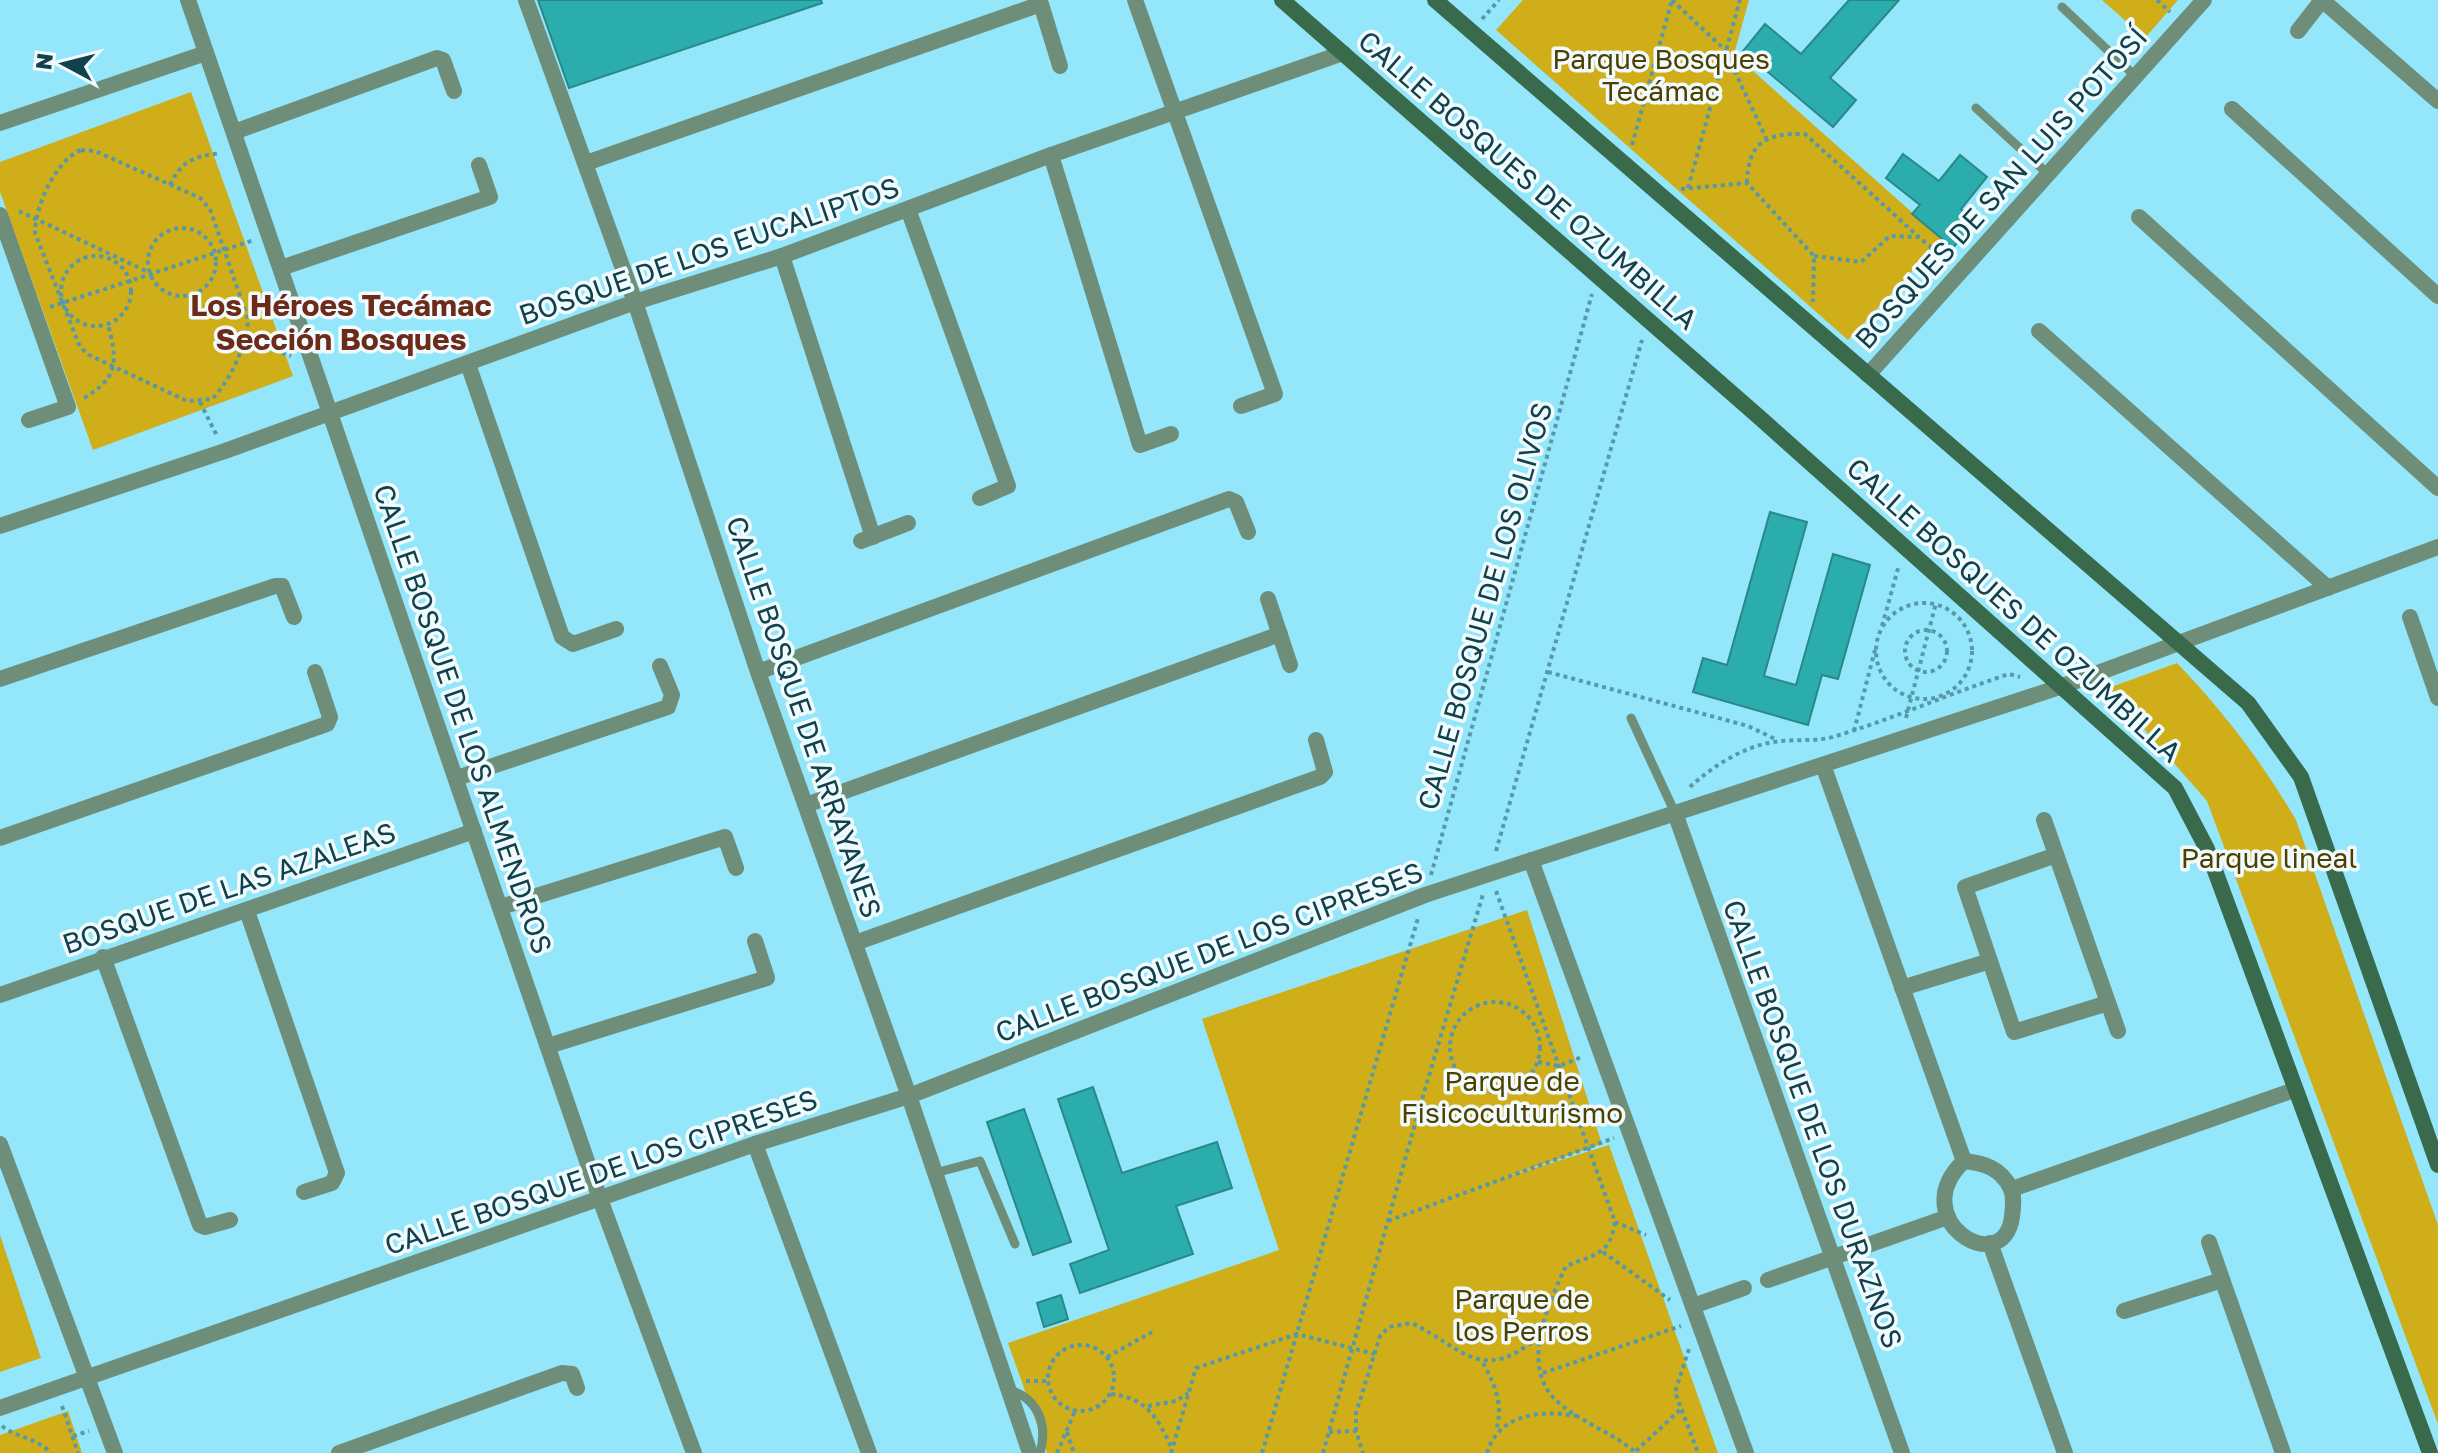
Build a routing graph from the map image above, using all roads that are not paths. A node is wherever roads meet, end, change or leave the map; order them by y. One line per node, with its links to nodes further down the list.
1 (188, 0): 9 (street, CALLE BOSQUE DE LOS ALMENDROS)
2 (526, 0): 21 (street, CALLE BOSQUE DE ARRAYANES)
3 (1135, 0): 17 (street)
4 (1282, 0): 10 (main road, CALLE BOSQUES DE OZUMBILLA)
5 (1435, 0): 33 (main road)
6 (2204, 0): 12 (street, BOSQUES DE SAN LUIS POTOSÍ)
7 (2062, 7): 12 (lane)
8 (2298, 31): 14 (street)
9 (206, 53): 18 (street); 19 (street, CALLE BOSQUE DE LOS ALMENDROS)
10 (1343, 53): 17 (street, BOSQUE DE LOS EUCALIPTOS); 56 (main road, CALLE BOSQUES DE OZUMBILLA)
11 (1060, 66): 21 (street)
12 (2135, 76): 23 (street, BOSQUES DE SAN LUIS POTOSÍ)
13 (454, 91): 19 (street)
14 (2438, 101)
15 (1976, 108): 23 (lane)
16 (2232, 109): 29 (street)
17 (1174, 111): 20 (street, BOSQUE DE LOS EUCALIPTOS); 34 (street)
18 (0, 123)
19 (234, 132): 28 (street, CALLE BOSQUE DE LOS ALMENDROS)
20 (1051, 155): 24 (street, BOSQUE DE LOS EUCALIPTOS); 37 (street)
21 (586, 163): 30 (street, CALLE BOSQUE DE ARRAYANES)
22 (479, 165): 28 (street)
23 (2048, 174): 33 (street, BOSQUES DE SAN LUIS POTOSÍ)
24 (908, 209): 27 (street, BOSQUE DE LOS EUCALIPTOS); 39 (street)
25 (6, 212): 36 (street)
26 (2139, 217): 38 (street)
27 (782, 256): 30 (street, BOSQUE DE LOS EUCALIPTOS); 40 (street)
28 (281, 268): 35 (street, CALLE BOSQUE DE LOS ALMENDROS)
29 (2438, 296)
30 (635, 302): 32 (street, BOSQUE DE LOS EUCALIPTOS); 54 (street, CALLE BOSQUE DE ARRAYANES)
31 (2039, 331): 44 (street)
32 (468, 364): 35 (street, BOSQUE DE LOS EUCALIPTOS); 48 (street)
33 (1868, 375): 50 (main road)
34 (1241, 406)
35 (330, 413): 41 (street, BOSQUE DE LOS EUCALIPTOS); 61 (street, CALLE BOSQUE DE LOS ALMENDROS)
36 (29, 420)
37 (1171, 434)
38 (2438, 488)
39 (980, 498)
40 (908, 523)
41 (0, 526)
42 (1248, 532): 54 (street)
43 (2438, 547): 44 (street, CALLE BOSQUE DE LOS CIPRESES)
44 (2328, 588): 50 (street, CALLE BOSQUE DE LOS CIPRESES)
45 (1268, 599): 49 (street)
46 (294, 617): 55 (street)
47 (2410, 617): 57 (street)
48 (616, 629)
49 (1280, 634): 51 (street); 62 (street)
50 (2180, 642): 56 (street, CALLE BOSQUE DE LOS CIPRESES); 86 (main road)
51 (1290, 665)
52 (660, 666): 61 (street)
53 (315, 672): 66 (street)
54 (758, 672): 62 (street, CALLE BOSQUE DE ARRAYANES)
55 (0, 679)
56 (2060, 687): 60 (street, CALLE BOSQUE DE LOS CIPRESES); 81 (main road, CALLE BOSQUES DE OZUMBILLA)
57 (2438, 698)
58 (1631, 718): 63 (lane)
59 (1316, 740): 73 (street)
60 (1823, 765): 63 (street, CALLE BOSQUE DE LOS CIPRESES); 76 (street)
61 (457, 778): 65 (street, CALLE BOSQUE DE LOS ALMENDROS)
62 (806, 805): 73 (street, CALLE BOSQUE DE ARRAYANES)
63 (1675, 813): 68 (street, CALLE BOSQUE DE LOS CIPRESES); 96 (street, CALLE BOSQUE DE LOS DURAZNOS)
64 (2044, 820): 67 (street)
65 (474, 831): 70 (street, CALLE BOSQUE DE LOS ALMENDROS); 71 (street, BOSQUE DE LAS AZALEAS)
66 (0, 838)
67 (2056, 855): 75 (street); 78 (street)
68 (1531, 860): 82 (street, CALLE BOSQUE DE LOS CIPRESES); 101 (street)
69 (736, 868): 70 (street)
70 (501, 907): 80 (street, CALLE BOSQUE DE LOS ALMENDROS)
71 (247, 911): 74 (street, BOSQUE DE LAS AZALEAS); 89 (street)
72 (755, 941): 80 (street)
73 (855, 943): 82 (street, CALLE BOSQUE DE ARRAYANES)
74 (103, 957): 77 (street, BOSQUE DE LAS AZALEAS); 92 (street)
75 (1990, 961): 76 (street); 78 (street)
76 (1902, 988): 85 (street)
77 (0, 995)
78 (2108, 1003): 79 (street)
79 (2118, 1031)
80 (548, 1046): 90 (street, CALLE BOSQUE DE LOS ALMENDROS)
81 (2294, 1090): 88 (street); 116 (main road, CALLE BOSQUES DE OZUMBILLA)
82 (909, 1096): 84 (street, CALLE BOSQUE DE LOS CIPRESES); 87 (street, CALLE BOSQUE DE ARRAYANES)
83 (0, 1144): 102 (street)
84 (755, 1144): 90 (street, CALLE BOSQUE DE LOS CIPRESES); 109 (street)
85 (1964, 1161): 88 (street); 91 (street)
86 (2438, 1165)
87 (935, 1173): 95 (lane); 104 (street, CALLE BOSQUE DE ARRAYANES)
88 (2012, 1189): 94 (street)
89 (304, 1192)
90 (600, 1199): 102 (street, CALLE BOSQUE DE LOS CIPRESES); 108 (street, CALLE BOSQUE DE LOS ALMENDROS)
91 (1948, 1217): 94 (street); 96 (street)
92 (230, 1220)
93 (2209, 1242): 98 (street)
94 (1990, 1243): 114 (street)
95 (1015, 1244)
96 (1832, 1258): 97 (street); 113 (street, CALLE BOSQUE DE LOS DURAZNOS)
97 (1768, 1280)
98 (2222, 1280): 100 (street); 115 (street)
99 (1744, 1288): 101 (street)
100 (2124, 1311)
101 (1696, 1313): 112 (street)
102 (89, 1377): 105 (street, CALLE BOSQUE DE LOS CIPRESES); 106 (street)
103 (577, 1388): 107 (street)
104 (1008, 1389): 110 (street, CALLE BOSQUE DE ARRAYANES); 111 (lane)
105 (3, 1404)
106 (115, 1453)
107 (339, 1453)
108 (694, 1453)
109 (869, 1453)
110 (1030, 1453)
111 (1040, 1453)
112 (1746, 1453)
113 (1902, 1453)
114 (2065, 1453)
115 (2283, 1453)
116 (2430, 1453)

